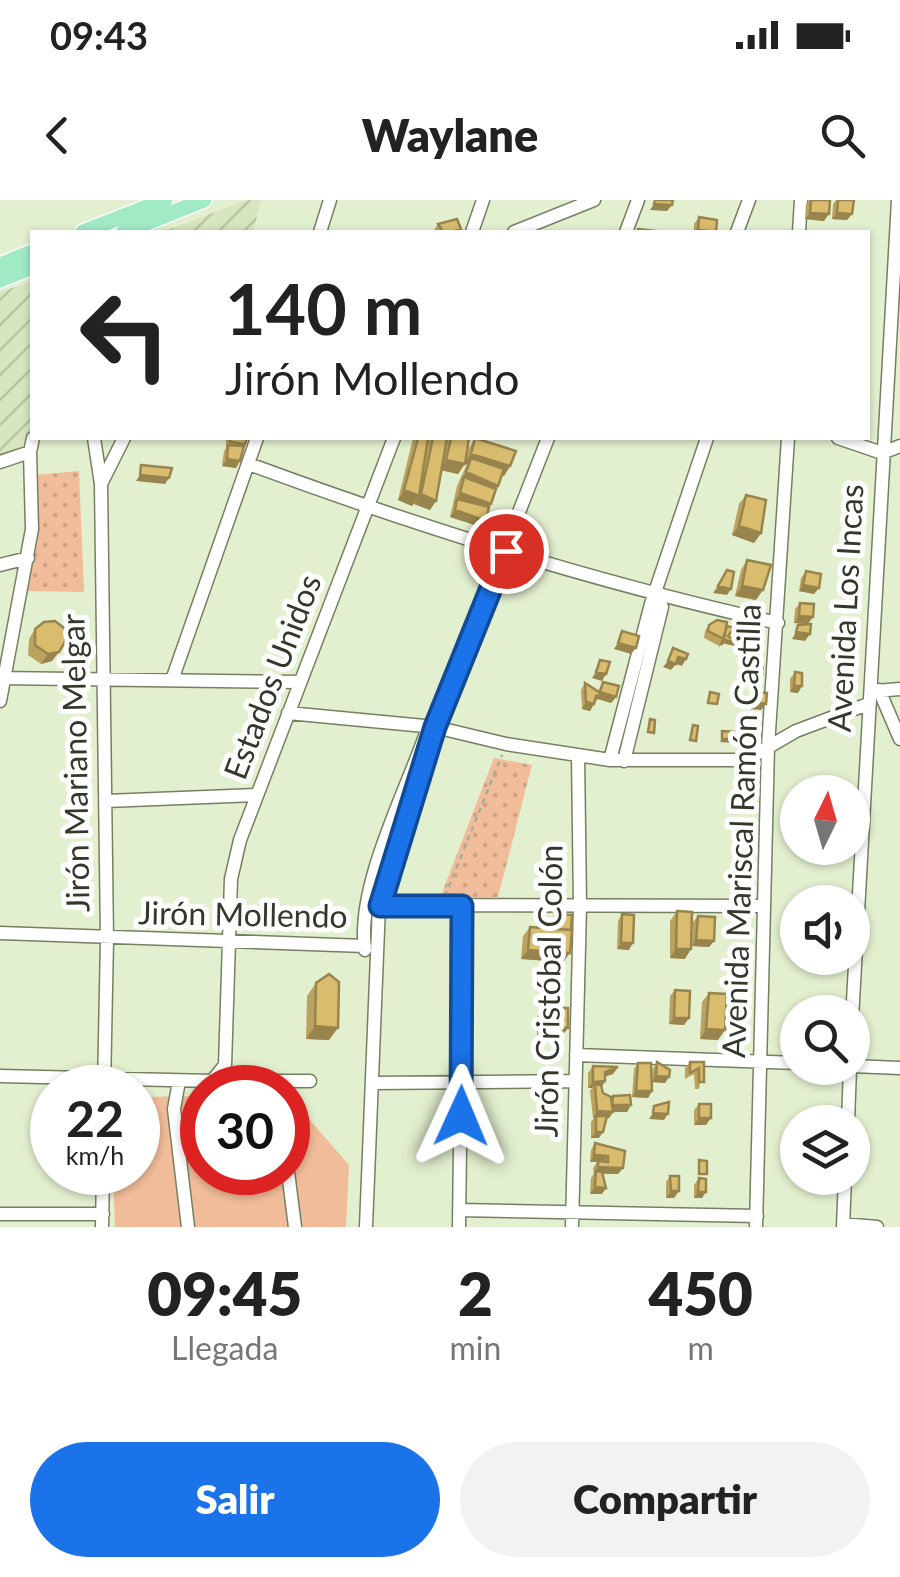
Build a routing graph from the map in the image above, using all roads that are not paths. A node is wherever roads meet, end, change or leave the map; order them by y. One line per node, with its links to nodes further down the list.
1 (166, 200): 10 (main road)
2 (204, 200): 10 (main road)
3 (330, 200): 12 (street)
4 (483, 200): 13 (street)
5 (594, 200): 14 (street)
6 (638, 200): 15 (street)
7 (749, 200): 16 (street)
8 (801, 200): 17 (street)
9 (898, 200): 32 (street, Avenida Los Incas)
10 (138, 212): 11 (main road)
11 (120, 228)
12 (321, 230)
13 (473, 230)
14 (519, 230)
15 (627, 230)
16 (738, 230)
17 (799, 230)
18 (30, 253): 19 (main road)
19 (0, 265)
20 (30, 269): 21 (main road)
21 (0, 280)
22 (94, 440): 35 (street, Jirón Mariano Melgar)
23 (123, 440): 35 (street)
24 (256, 440): 34 (street)
25 (393, 440): 36 (street, Estados Unidos)
26 (547, 440): 37 (street)
27 (705, 440): 40 (street)
28 (788, 440): 41 (street, Avenida Mariscal Ramón Castilla)
29 (844, 440): 32 (street)
30 (31, 445): 33 (street); 38 (street)
31 (900, 446): 32 (street)
32 (882, 453): 47 (street, Avenida Los Incas)
33 (0, 462)
34 (249, 464): 36 (street); 44 (street)
35 (100, 484): 43 (street, Jirón Mariano Melgar)
36 (367, 507): 37 (street); 45 (street, Estados Unidos)
37 (506, 551): 40 (street); 50 (street)
38 (28, 558): 39 (street); 42 (street)
39 (0, 565)
40 (657, 596): 41 (street); 54 (street)
41 (778, 623): 52 (street, Avenida Mariscal Ramón Castilla)
42 (3, 677): 43 (street); 48 (street)
43 (102, 678): 44 (street); 56 (street, Jirón Mariano Melgar)
44 (172, 680): 45 (street)
45 (300, 682): 49 (street, Estados Unidos)
46 (900, 688): 47 (street)
47 (872, 695): 51 (street); 52 (street); 65 (street, Avenida Los Incas)
48 (0, 701)
49 (288, 713): 50 (street); 55 (street, Estados Unidos)
50 (435, 727): 53 (street); 57 (street); 64 (street)
51 (900, 739)
52 (768, 746): 54 (street); 60 (street, Avenida Mariscal Ramón Castilla)
53 (578, 755): 54 (street); 59 (street, Jirón Cristóbal Colón)
54 (618, 761)
55 (258, 795): 56 (street); 63 (street, Estados Unidos)
56 (106, 802): 62 (street, Jirón Mariano Melgar)
57 (380, 906): 58 (street, Jirón Mollendo); 66 (street)
58 (462, 906): 59 (street, Jirón Mollendo); 80 (street)
59 (580, 906): 60 (street, Jirón Mollendo); 67 (street, Jirón Cristóbal Colón)
60 (764, 906): 68 (street, Avenida Mariscal Ramón Castilla)
61 (0, 933): 62 (street, Jirón Mollendo)
62 (107, 939): 63 (street, Jirón Mollendo); 70 (street, Jirón Mariano Melgar)
63 (230, 942): 64 (street, Jirón Mollendo); 71 (street, Estados Unidos)
64 (365, 946): 66 (street)
65 (853, 995)
66 (374, 1006): 79 (street)
67 (576, 1054): 68 (street); 78 (street, Jirón Cristóbal Colón)
68 (760, 1061): 69 (street); 90 (street, Avenida Mariscal Ramón Castilla)
69 (780, 1062)
70 (104, 1065)
71 (224, 1065)
72 (870, 1067): 73 (street)
73 (900, 1068)
74 (0, 1076): 75 (street)
75 (30, 1078)
76 (179, 1080): 77 (street); 81 (street)
77 (160, 1081)
78 (575, 1081): 80 (street); 88 (street, Jirón Cristóbal Colón)
79 (374, 1082): 80 (street); 94 (street)
80 (462, 1085): 86 (street)
81 (180, 1153)
82 (103, 1195): 89 (street)
83 (185, 1195): 92 (street)
84 (291, 1195): 93 (street)
85 (844, 1195): 91 (street)
86 (459, 1210): 88 (street); 95 (street)
87 (0, 1214): 89 (street)
88 (572, 1220): 90 (street)
89 (103, 1221)
90 (757, 1222)
91 (843, 1225): 96 (street)
92 (188, 1227)
93 (295, 1227)
94 (366, 1227)
95 (459, 1227)
96 (877, 1227)

